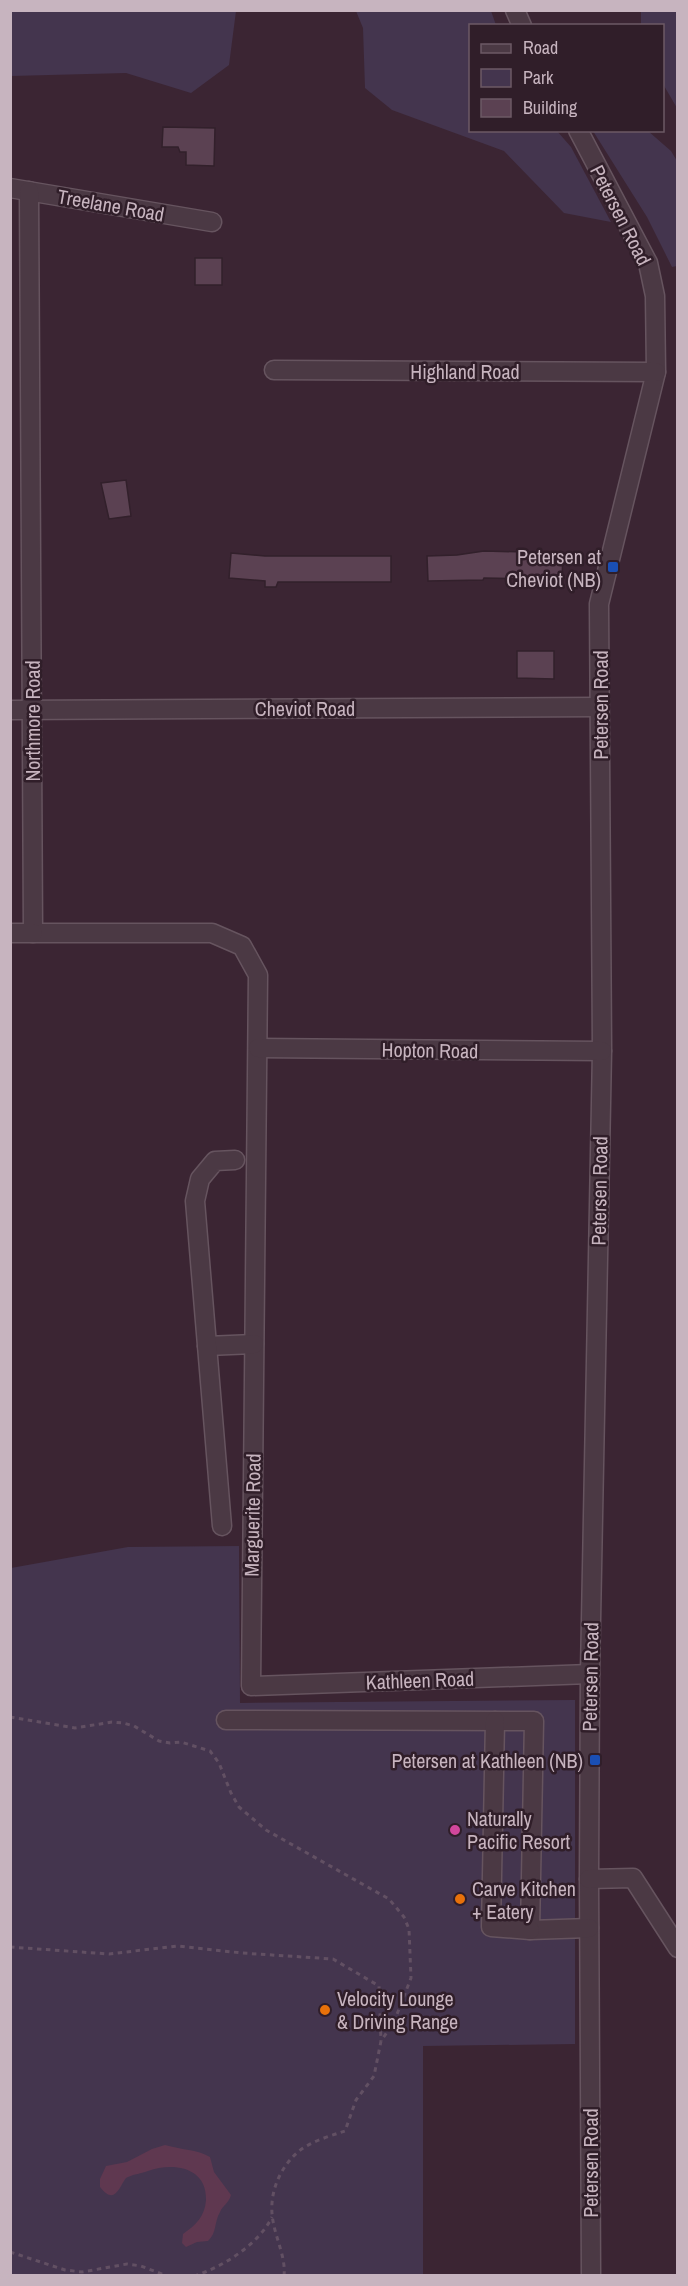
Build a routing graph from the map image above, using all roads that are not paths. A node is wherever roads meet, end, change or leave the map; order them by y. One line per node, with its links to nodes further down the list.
1 (514, 10): 2 (street)
2 (521, 24)
3 (579, 132): 7 (street, Petersen Road)
4 (20, 189): 5 (street, Treelane Road); 10 (street, Northmore Road)
5 (212, 222)
6 (274, 370): 7 (street, Highland Road)
7 (656, 372): 8 (street, Petersen Road)
8 (600, 707): 10 (street, Cheviot Road); 14 (street, Petersen Road)
9 (10, 710): 10 (street, Cheviot Road)
10 (32, 710): 12 (street, Northmore Road)
11 (10, 933): 12 (street)
12 (33, 933): 13 (street)
13 (258, 1048): 14 (street, Hopton Road); 16 (street, Marguerite Road)
14 (602, 1051): 19 (street, Petersen Road)
15 (235, 1160): 17 (street, Marguerite Road)
16 (254, 1344): 17 (street); 20 (street, Marguerite Road)
17 (207, 1346): 18 (street, Marguerite Road)
18 (222, 1526)
19 (590, 1674): 20 (street, Kathleen Road); 23 (street, Petersen Road)
20 (250, 1686)
21 (226, 1720): 22 (street)
22 (495, 1721): 25 (street); 25 (street)
23 (589, 1879): 24 (street, Petersen Road); 26 (street)
24 (589, 1928): 25 (street); 27 (street, Petersen Road)
25 (530, 1930)
26 (678, 1948)
27 (591, 2276)

